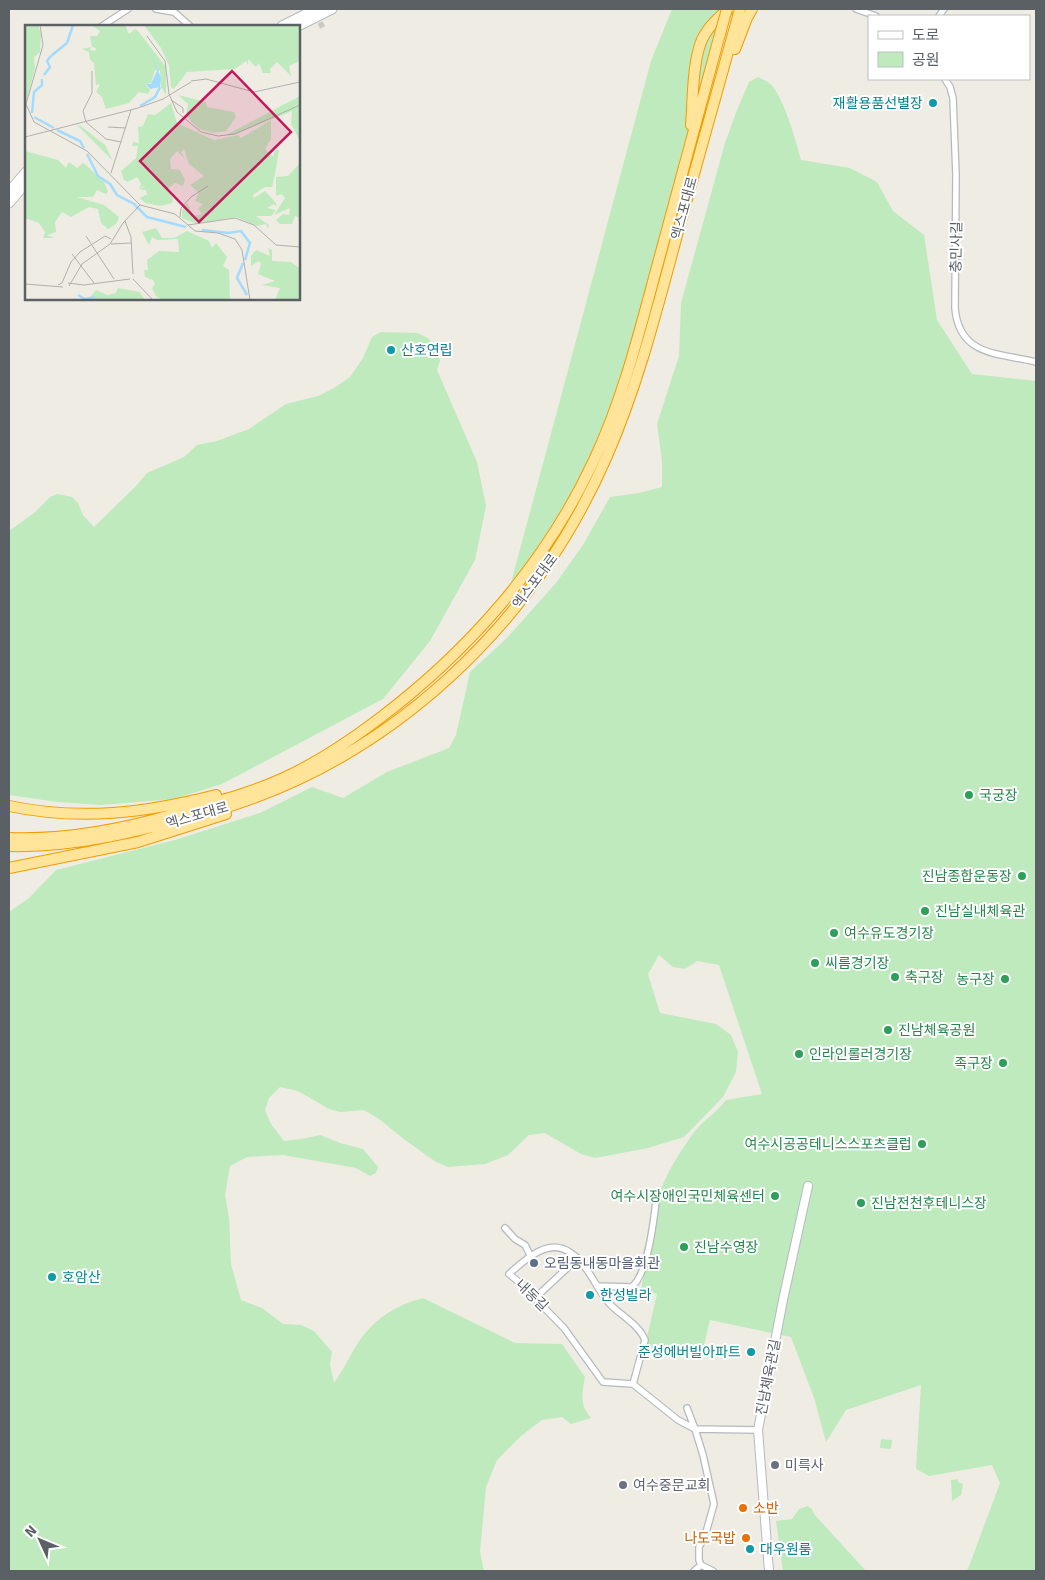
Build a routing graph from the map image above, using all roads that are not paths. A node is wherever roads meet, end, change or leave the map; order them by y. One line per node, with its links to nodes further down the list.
1 (128, 9): 10 (street)
2 (156, 9): 11 (street)
3 (316, 9): 12 (main road)
4 (332, 9): 13 (main road)
5 (729, 9): 16 (highway, 엑스포대로, bridge); 16 (highway)
6 (740, 9): 15 (highway, 엑스포대로)
7 (752, 9): 15 (highway)
8 (856, 9): 9 (street)
9 (873, 15)
10 (104, 25)
11 (189, 25)
12 (284, 25)
13 (300, 25)
14 (946, 80): 21 (street, 충민사길)
15 (706, 128): 22 (highway, 엑스포대로)
16 (690, 146): 22 (highway, 엑스포대로)
17 (25, 173): 19 (main road)
18 (25, 184): 20 (main road)
19 (9, 192)
20 (9, 203)
21 (1036, 362)
22 (268, 789): 23 (highway); 24 (highway, 엑스포대로); 25 (highway, 엑스포대로); 26 (highway)
23 (9, 806)
24 (9, 838)
25 (9, 846)
26 (9, 868)
27 (808, 1186): 37 (street, 진남체육관길)
28 (656, 1201): 32 (street)
29 (505, 1228): 30 (street)
30 (530, 1255): 31 (street, 내동길); 33 (street, 내동길)
31 (578, 1258): 32 (street, 내동길); 33 (street)
32 (597, 1286): 34 (street, 내동길)
33 (535, 1298): 34 (street, 내동길)
34 (633, 1384): 36 (street)
35 (687, 1408): 36 (street)
36 (694, 1429): 37 (street); 38 (street)
37 (758, 1430): 41 (street, 진남체육관길)
38 (701, 1565): 39 (street); 40 (street)
39 (694, 1571)
40 (713, 1571)
41 (769, 1571)

